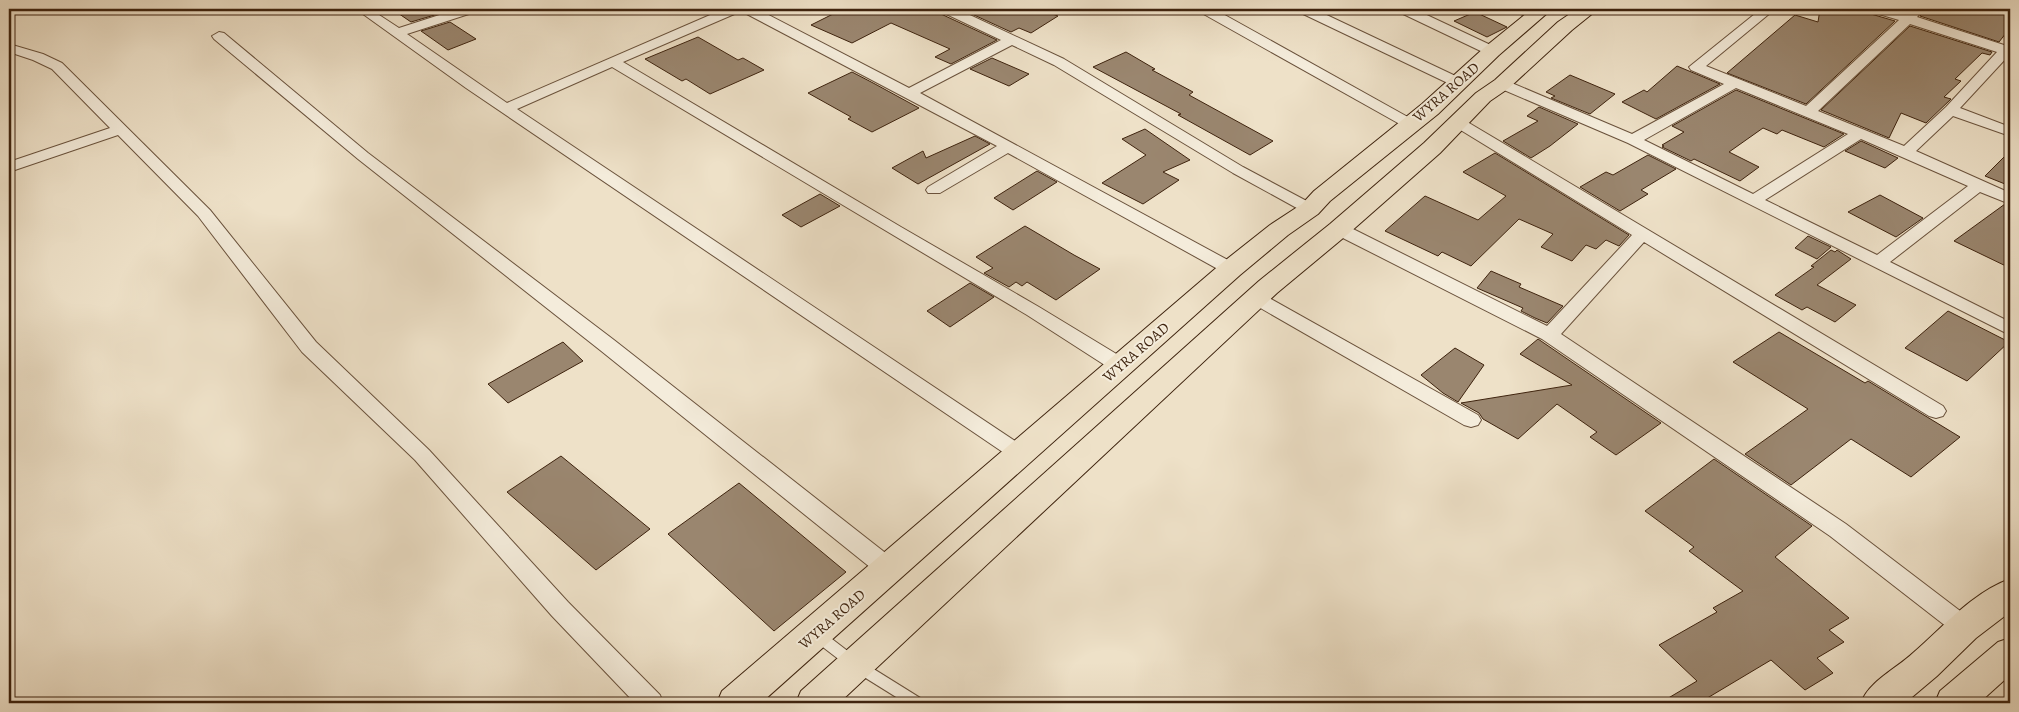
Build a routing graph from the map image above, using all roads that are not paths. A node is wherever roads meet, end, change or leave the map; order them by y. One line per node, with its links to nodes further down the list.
1 (362, 9): 15 (street)
2 (470, 9): 15 (street)
3 (734, 9): 22 (street)
4 (748, 9): 26 (street)
5 (947, 9): 17 (street)
6 (1205, 9): 31 (street)
7 (1304, 9): 23 (street)
8 (1404, 9): 21 (street)
9 (1589, 9): 18 (main road, WYRA ROAD)
10 (1769, 9): 25 (street)
11 (1877, 9): 14 (street)
12 (1918, 9): 14 (street)
13 (1529, 15): 18 (main road); 21 (main road, WYRA ROAD)
14 (1906, 19): 20 (street); 29 (street)
15 (398, 33): 27 (street)
16 (219, 36): 57 (street)
17 (1012, 39): 26 (street); 43 (street)
18 (1550, 40): 24 (main road, WYRA ROAD)
19 (9, 48): 32 (street)
20 (2008, 48): 28 (street)
21 (1492, 51): 23 (main road, WYRA ROAD)
22 (613, 62): 27 (street); 53 (street)
23 (1459, 83): 31 (main road, WYRA ROAD)
24 (1502, 84): 30 (main road, WYRA ROAD); 35 (street)
25 (1734, 84): 29 (street); 35 (street)
26 (907, 94): 36 (street)
27 (506, 108): 56 (street)
28 (1951, 110): 33 (street); 37 (street)
29 (1807, 113): 34 (street)
30 (1459, 123): 44 (main road, WYRA ROAD); 46 (street)
31 (1410, 124): 43 (main road, WYRA ROAD)
32 (121, 129): 38 (street); 64 (street)
33 (2010, 132)
34 (1860, 134): 37 (street); 42 (street)
35 (1633, 140): 42 (street)
36 (1007, 147): 40 (street); 49 (street)
37 (1906, 152): 39 (street)
38 (9, 167)
39 (1979, 185): 41 (street); 48 (street)
40 (934, 190)
41 (2010, 199)
42 (1754, 200): 48 (street)
43 (1310, 208): 45 (main road, WYRA ROAD)
44 (1339, 229): 47 (main road, WYRA ROAD); 52 (street)
45 (1279, 230): 47 (main road); 49 (main road, WYRA ROAD)
46 (1641, 235): 52 (street); 54 (street)
47 (1315, 249): 50 (main road, WYRA ROAD)
48 (1878, 263): 51 (street)
49 (1231, 269): 53 (main road, WYRA ROAD)
50 (1256, 298): 55 (street); 62 (main road, WYRA ROAD)
51 (2010, 329)
52 (1549, 335): 59 (street)
53 (1121, 366): 56 (main road, WYRA ROAD)
54 (1936, 411)
55 (1471, 420)
56 (1020, 454): 57 (main road, WYRA ROAD)
57 (889, 569): 60 (main road, WYRA ROAD)
58 (2010, 593): 59 (main road)
59 (1964, 627): 67 (main road)
60 (815, 634): 62 (lane); 63 (main road, WYRA ROAD)
61 (2010, 653): 68 (main road)
62 (856, 665): 65 (main road, WYRA ROAD); 66 (lane)
63 (748, 698)
64 (651, 703)
65 (814, 703)
66 (917, 703)
67 (1879, 703)
68 (1952, 703)

